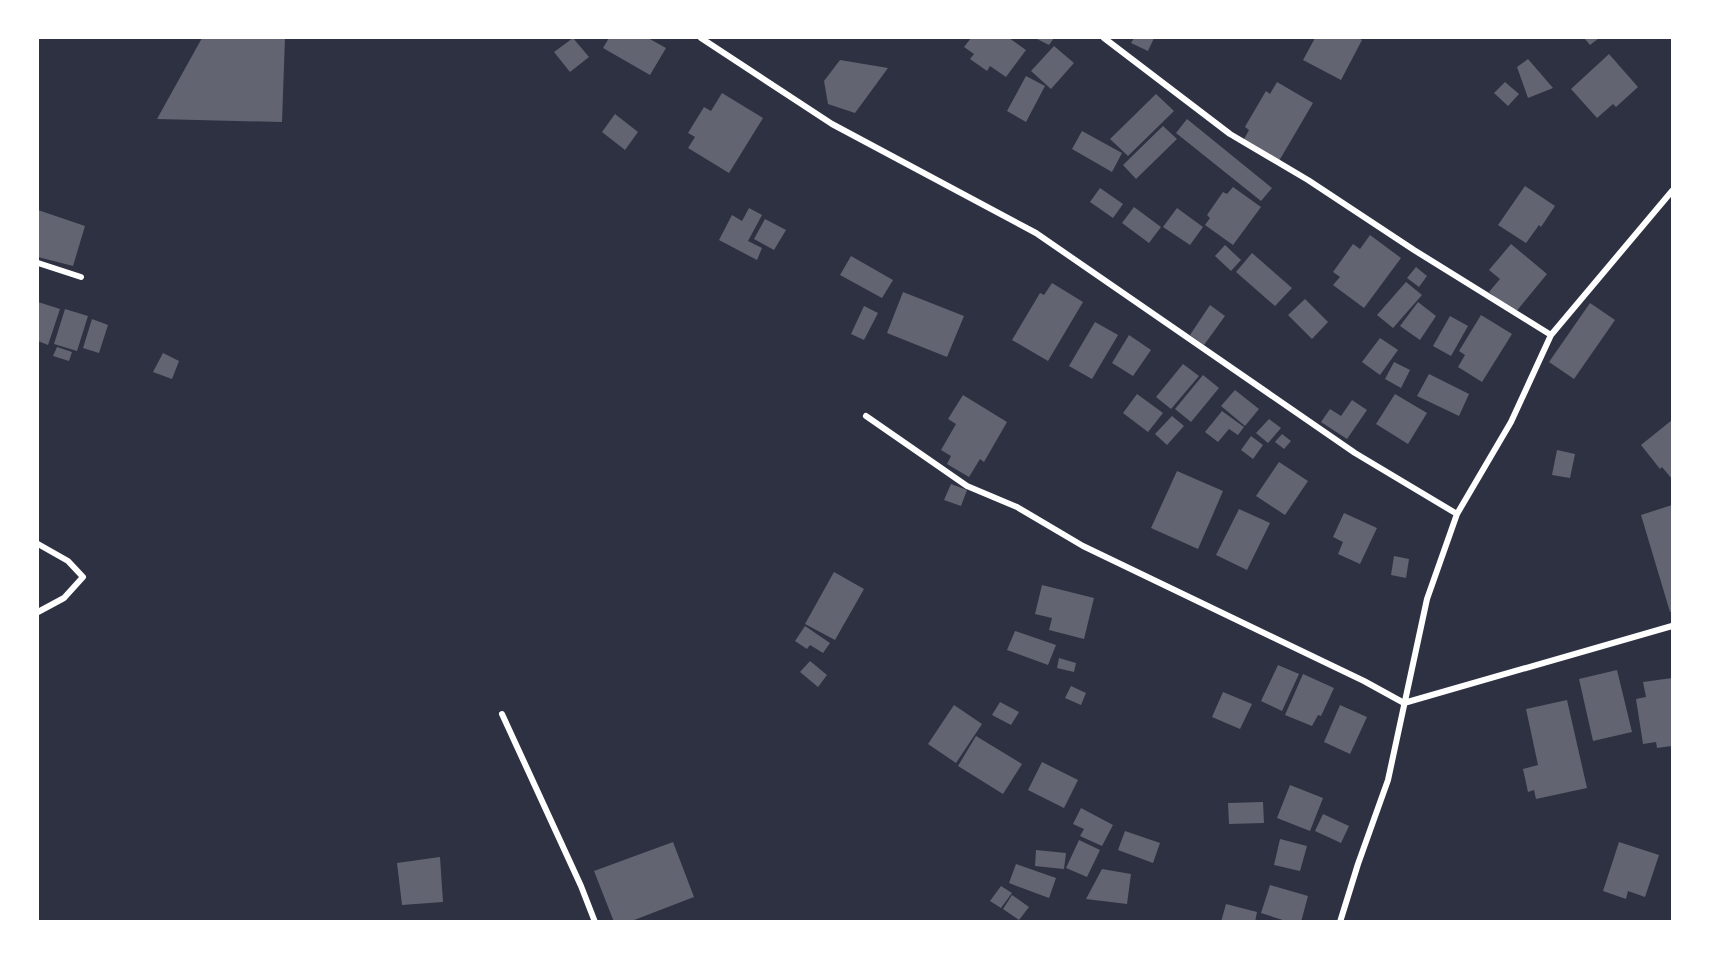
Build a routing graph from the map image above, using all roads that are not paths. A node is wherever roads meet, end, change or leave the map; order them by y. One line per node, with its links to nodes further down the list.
1 (701, 38): 8 (street)
2 (1104, 38): 6 (street)
3 (1672, 191): 6 (street)
4 (38, 263): 5 (street)
5 (81, 277)
6 (1551, 335): 8 (street)
7 (866, 416): 12 (street)
8 (1457, 514): 12 (street)
9 (38, 544): 10 (street)
10 (38, 612)
11 (1672, 626): 12 (street)
12 (1404, 703): 15 (street)
13 (502, 714): 14 (street)
14 (595, 921)
15 (1340, 921)

